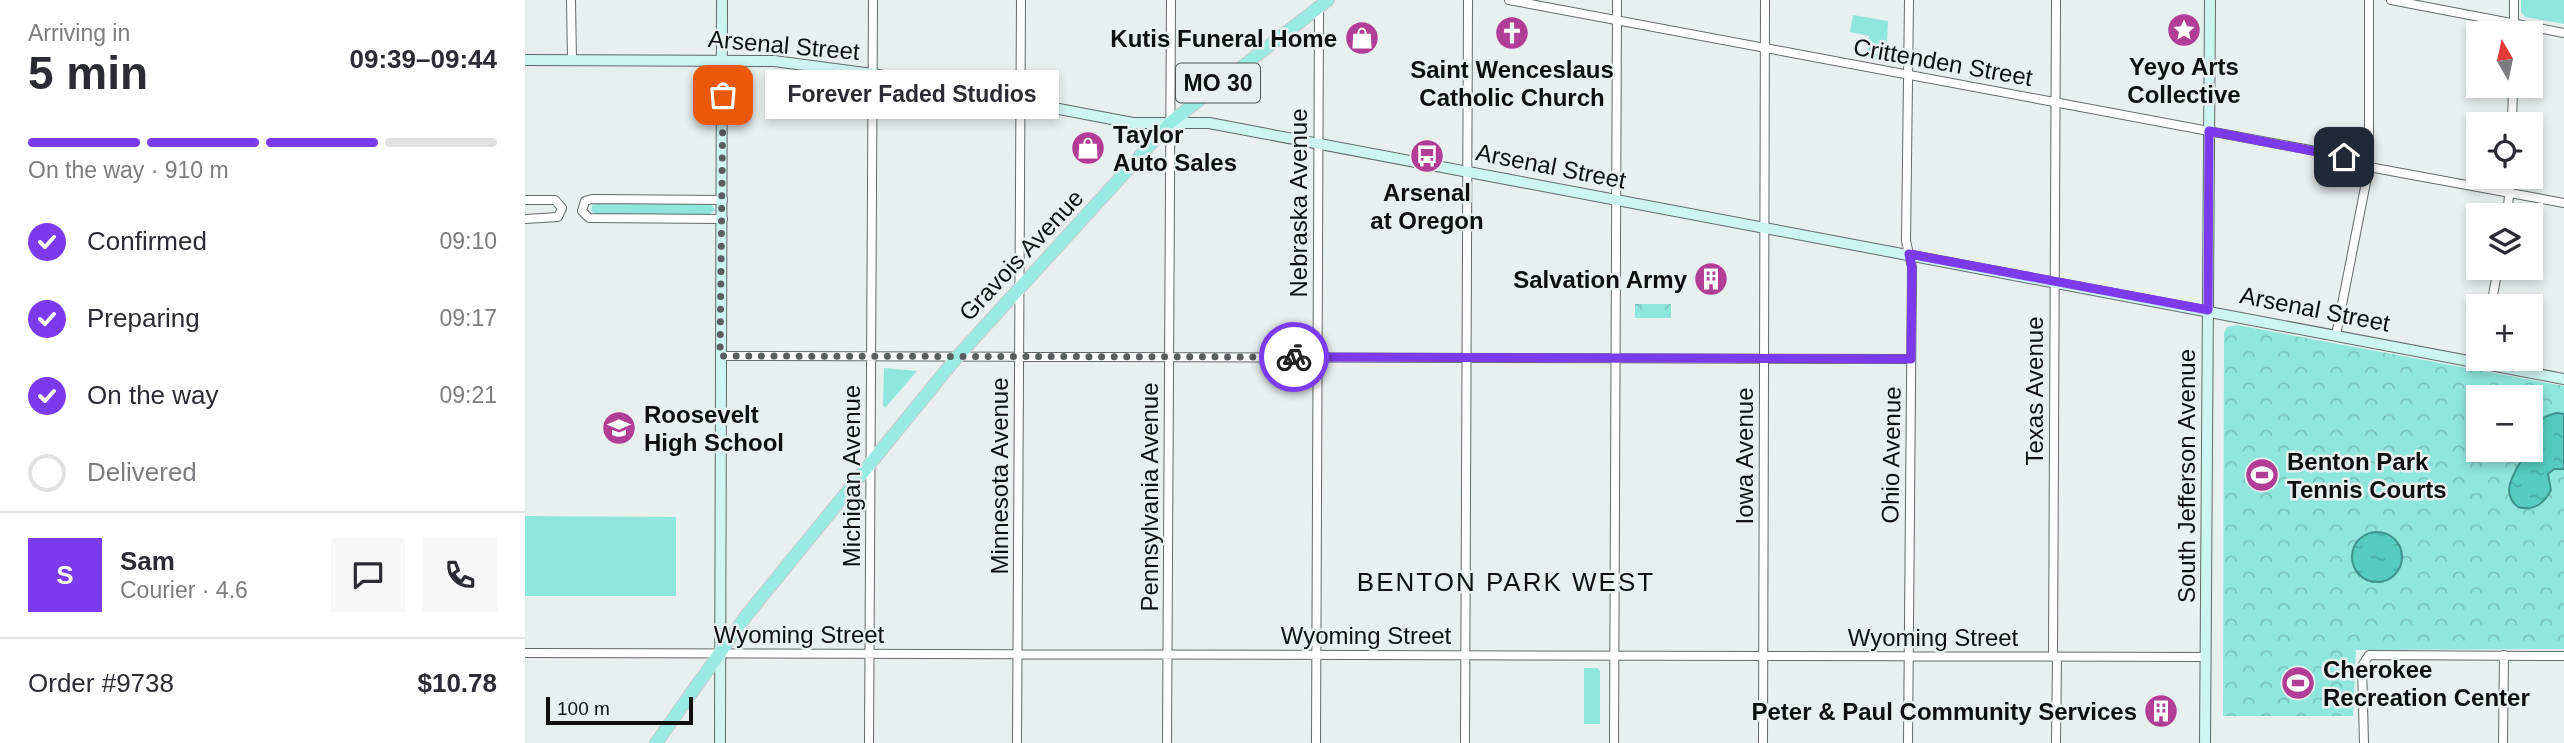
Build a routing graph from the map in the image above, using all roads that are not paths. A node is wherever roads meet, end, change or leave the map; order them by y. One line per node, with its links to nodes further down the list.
1 (571, 0): 25 (street)
2 (722, 0): 23 (main road)
3 (873, 0): 26 (street, Michigan Avenue)
4 (1021, 0): 28 (street, Minnesota Avenue)
5 (1171, 0): 30 (street, Pennsylvania Avenue)
6 (1468, 0): 34 (street)
7 (1509, 0): 19 (street, Crittenden Street)
8 (1617, 0): 19 (street)
9 (1765, 0): 22 (street, Iowa Avenue)
10 (1909, 0): 27 (street, Ohio Avenue)
11 (2056, 0): 29 (street, Texas Avenue)
12 (2210, 0): 31 (main road, South Jefferson Avenue)
13 (2369, 0): 33 (street)
14 (2391, 0): 17 (street)
15 (2514, 0): 18 (street)
16 (1322, 2): 30 (main road, Gravois Avenue / MO 30); 32 (street, Nebraska Avenue)
17 (2503, 21)
18 (2514, 21)
19 (1617, 22): 22 (street, Crittenden Street); 37 (street)
20 (2543, 29): 21 (street)
21 (2564, 33)
22 (1765, 49): 27 (street, Crittenden Street); 44 (street, Iowa Avenue)
23 (722, 59): 25 (main road, Arsenal Street); 26 (main road, Arsenal Street); 39 (main road)
24 (525, 60): 25 (main road, Arsenal Street)
25 (572, 60)
26 (873, 74): 28 (main road, Arsenal Street); 51 (street, Michigan Avenue)
27 (1909, 75): 29 (street, Crittenden Street); 45 (street, Ohio Avenue)
28 (1021, 102): 30 (main road, Arsenal Street); 47 (street, Minnesota Avenue)
29 (2055, 102): 31 (street, Crittenden Street); 46 (street, Texas Avenue)
30 (1171, 122): 32 (main road, Arsenal Street); 47 (main road, Gravois Avenue / MO 30); 58 (street, Pennsylvania Avenue)
31 (2209, 131): 33 (street, Crittenden Street); 48 (main road, South Jefferson Avenue)
32 (1317, 144): 34 (main road, Arsenal Street); 54 (street, Nebraska Avenue)
33 (2369, 164): 36 (street, Crittenden Street); 49 (street)
34 (1467, 172): 37 (main road, Arsenal Street); 55 (street)
35 (2511, 189): 36 (street)
36 (2511, 193): 40 (street); 41 (street, Crittenden Street)
37 (1615, 199): 44 (main road, Arsenal Street); 56 (street)
38 (525, 200): 42 (street)
39 (723, 200): 43 (main road); 43 (street)
40 (2509, 203)
41 (2564, 203)
42 (525, 219)
43 (723, 219): 50 (main road)
44 (1763, 227): 45 (main road, Arsenal Street); 59 (street, Iowa Avenue)
45 (1909, 254): 46 (main road, Arsenal Street); 60 (street, Ohio Avenue)
46 (2054, 281): 48 (main road, Arsenal Street); 76 (street, Texas Avenue)
47 (1020, 288): 52 (main road, Gravois Avenue / MO 30); 53 (street, Minnesota Avenue)
48 (2208, 310): 49 (main road, Arsenal Street); 77 (main road, South Jefferson Avenue)
49 (2336, 335): 57 (main road, Arsenal Street)
50 (720, 356): 51 (street); 65 (main road)
51 (871, 357): 52 (street); 63 (street, Michigan Avenue)
52 (957, 357): 53 (street); 63 (main road, Gravois Avenue / MO 30)
53 (1020, 357): 58 (street); 67 (street, Minnesota Avenue)
54 (1317, 357): 55 (street); 58 (street); 69 (street, Nebraska Avenue)
55 (1466, 357): 56 (street); 70 (street)
56 (1615, 357): 59 (street); 72 (street)
57 (2466, 358)
58 (1169, 359): 68 (street, Pennsylvania Avenue)
59 (1763, 359): 60 (street); 73 (street, Iowa Avenue)
60 (1911, 359): 74 (street, Ohio Avenue)
61 (2527, 371): 62 (main road, Arsenal Street)
62 (2564, 379)
63 (871, 459): 65 (main road, Gravois Avenue / MO 30); 66 (street, Michigan Avenue)
64 (525, 653): 65 (street, Wyoming Street)
65 (720, 653): 66 (street, Wyoming Street); 78 (main road, Gravois Avenue / MO 30); 79 (main road)
66 (870, 653): 67 (street, Wyoming Street); 80 (street, Michigan Avenue)
67 (1017, 654): 68 (street, Wyoming Street); 81 (street, Minnesota Avenue)
68 (1168, 654): 69 (street, Wyoming Street); 82 (street, Pennsylvania Avenue)
69 (1316, 654): 70 (street, Wyoming Street); 83 (street, Nebraska Avenue)
70 (1465, 655): 72 (street, Wyoming Street); 84 (street)
71 (2504, 655): 75 (street); 90 (street); 91 (street)
72 (1615, 656): 73 (street, Wyoming Street); 85 (street)
73 (1763, 656): 74 (street, Wyoming Street); 86 (street, Iowa Avenue)
74 (1908, 656): 76 (street, Wyoming Street); 87 (street, Ohio Avenue)
75 (2564, 656)
76 (2055, 657): 77 (street, Wyoming Street); 88 (street, Texas Avenue)
77 (2207, 657): 89 (main road, South Jefferson Avenue)
78 (656, 743)
79 (720, 743)
80 (869, 743)
81 (1017, 743)
82 (1167, 743)
83 (1316, 743)
84 (1465, 743)
85 (1614, 743)
86 (1763, 743)
87 (1908, 743)
88 (2056, 743)
89 (2205, 743)
90 (2364, 743)
91 (2503, 743)

